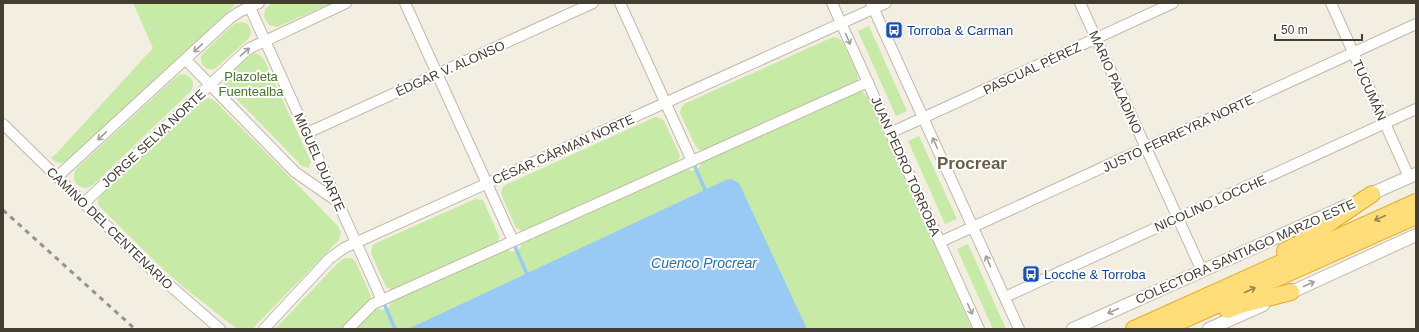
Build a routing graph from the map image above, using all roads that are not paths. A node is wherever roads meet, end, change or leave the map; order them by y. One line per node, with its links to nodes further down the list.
1 (346, 3): 15 (street, JORGE SELVA NORTE)
2 (405, 3): 18 (street)
3 (593, 3): 18 (street, ÉDGAR V. ALONSO)
4 (620, 3): 21 (street)
5 (832, 3): 12 (street, JUAN PEDRO TORROBA)
6 (886, 3): 11 (street, CÉSAR CÁRMAN NORTE)
7 (1080, 3): 14 (street, MARIO PALADINO)
8 (1173, 3): 14 (street, PASCUAL PÉREZ)
9 (1330, 3): 16 (street, TUCUMÁN)
10 (252, 4): 15 (street, MIGUEL DUARTE); 17 (street, one-way to 17)
11 (872, 6): 12 (street, CÉSAR CÁRMAN NORTE); 23 (street)
12 (841, 23): 19 (street, JUAN PEDRO TORROBA, one-way to 19); 21 (street, CÉSAR CÁRMAN NORTE)
13 (1416, 24): 16 (street, JUSTO FERREYRA NORTE)
14 (1096, 38): 23 (street, PASCUAL PÉREZ); 28 (street, MARIO PALADINO)
15 (265, 40): 20 (street, JORGE SELVA NORTE, one-way to 15); 26 (street, MIGUEL DUARTE)
16 (1353, 53): 24 (street, TUCUMÁN); 28 (street, JUSTO FERREYRA NORTE)
17 (186, 60): 20 (street); 31 (street, one-way to 31)
18 (437, 74): 26 (street, ÉDGAR V. ALONSO); 32 (street)
19 (868, 82): 27 (street, JUAN PEDRO TORROBA); 29 (street)
20 (209, 84): 34 (street); 36 (street, JORGE SELVA NORTE)
21 (666, 103): 29 (street); 32 (street, CÉSAR CÁRMAN NORTE)
22 (1416, 109): 24 (street, NICOLINO LOCCHE)
23 (923, 118): 27 (street, PASCUAL PÉREZ); 39 (street, one-way to 23)
24 (1385, 123): 30 (street, TUCUMÁN); 38 (street, NICOLINO LOCCHE)
25 (3, 124): 31 (street, CAMINO DEL CENTENARIO)
26 (307, 132): 34 (street, MIGUEL DUARTE)
27 (890, 132): 43 (street, JUAN PEDRO TORROBA)
28 (1146, 148): 38 (street, MARIO PALADINO); 39 (street, JUSTO FERREYRA NORTE)
29 (692, 161): 41 (street)
30 (1413, 175): 33 (street, COLECTORA SANTIAGO MARZO ESTE)
31 (57, 177): 36 (street, CAMINO DEL CENTENARIO)
32 (487, 184): 41 (street); 42 (street, CÉSAR CÁRMAN NORTE)
33 (1372, 194): 44 (street, COLECTORA SANTIAGO MARZO ESTE); 54 (highway)
34 (338, 202): 42 (street, MIGUEL DUARTE)
35 (1416, 202): 54 (highway, one-way to 54)
36 (84, 203): 48 (street, CAMINO DEL CENTENARIO)
37 (1416, 216): 55 (highway, one-way to 37)
38 (1177, 218): 44 (street, MARIO PALADINO); 46 (street, NICOLINO LOCCHE)
39 (973, 227): 43 (street, JUSTO FERREYRA NORTE); 46 (street, one-way to 39)
40 (1415, 238): 45 (street, one-way to 40)
41 (513, 241): 47 (street)
42 (356, 242): 47 (street, MIGUEL DUARTE); 49 (street, CÉSAR CÁRMAN NORTE)
43 (940, 242): 51 (street, JUAN PEDRO TORROBA, one-way to 51)
44 (1202, 271): 53 (street, COLECTORA SANTIAGO MARZO ESTE, one-way to 53)
45 (1291, 292): 56 (highway); 57 (street)
46 (1004, 296): 52 (street)
47 (382, 300): 50 (street)
48 (220, 329)
49 (264, 329)
50 (348, 329)
51 (979, 329)
52 (1019, 329)
53 (1073, 329)
54 (1134, 329)
55 (1163, 329)
56 (1186, 329)
57 (1209, 329)

